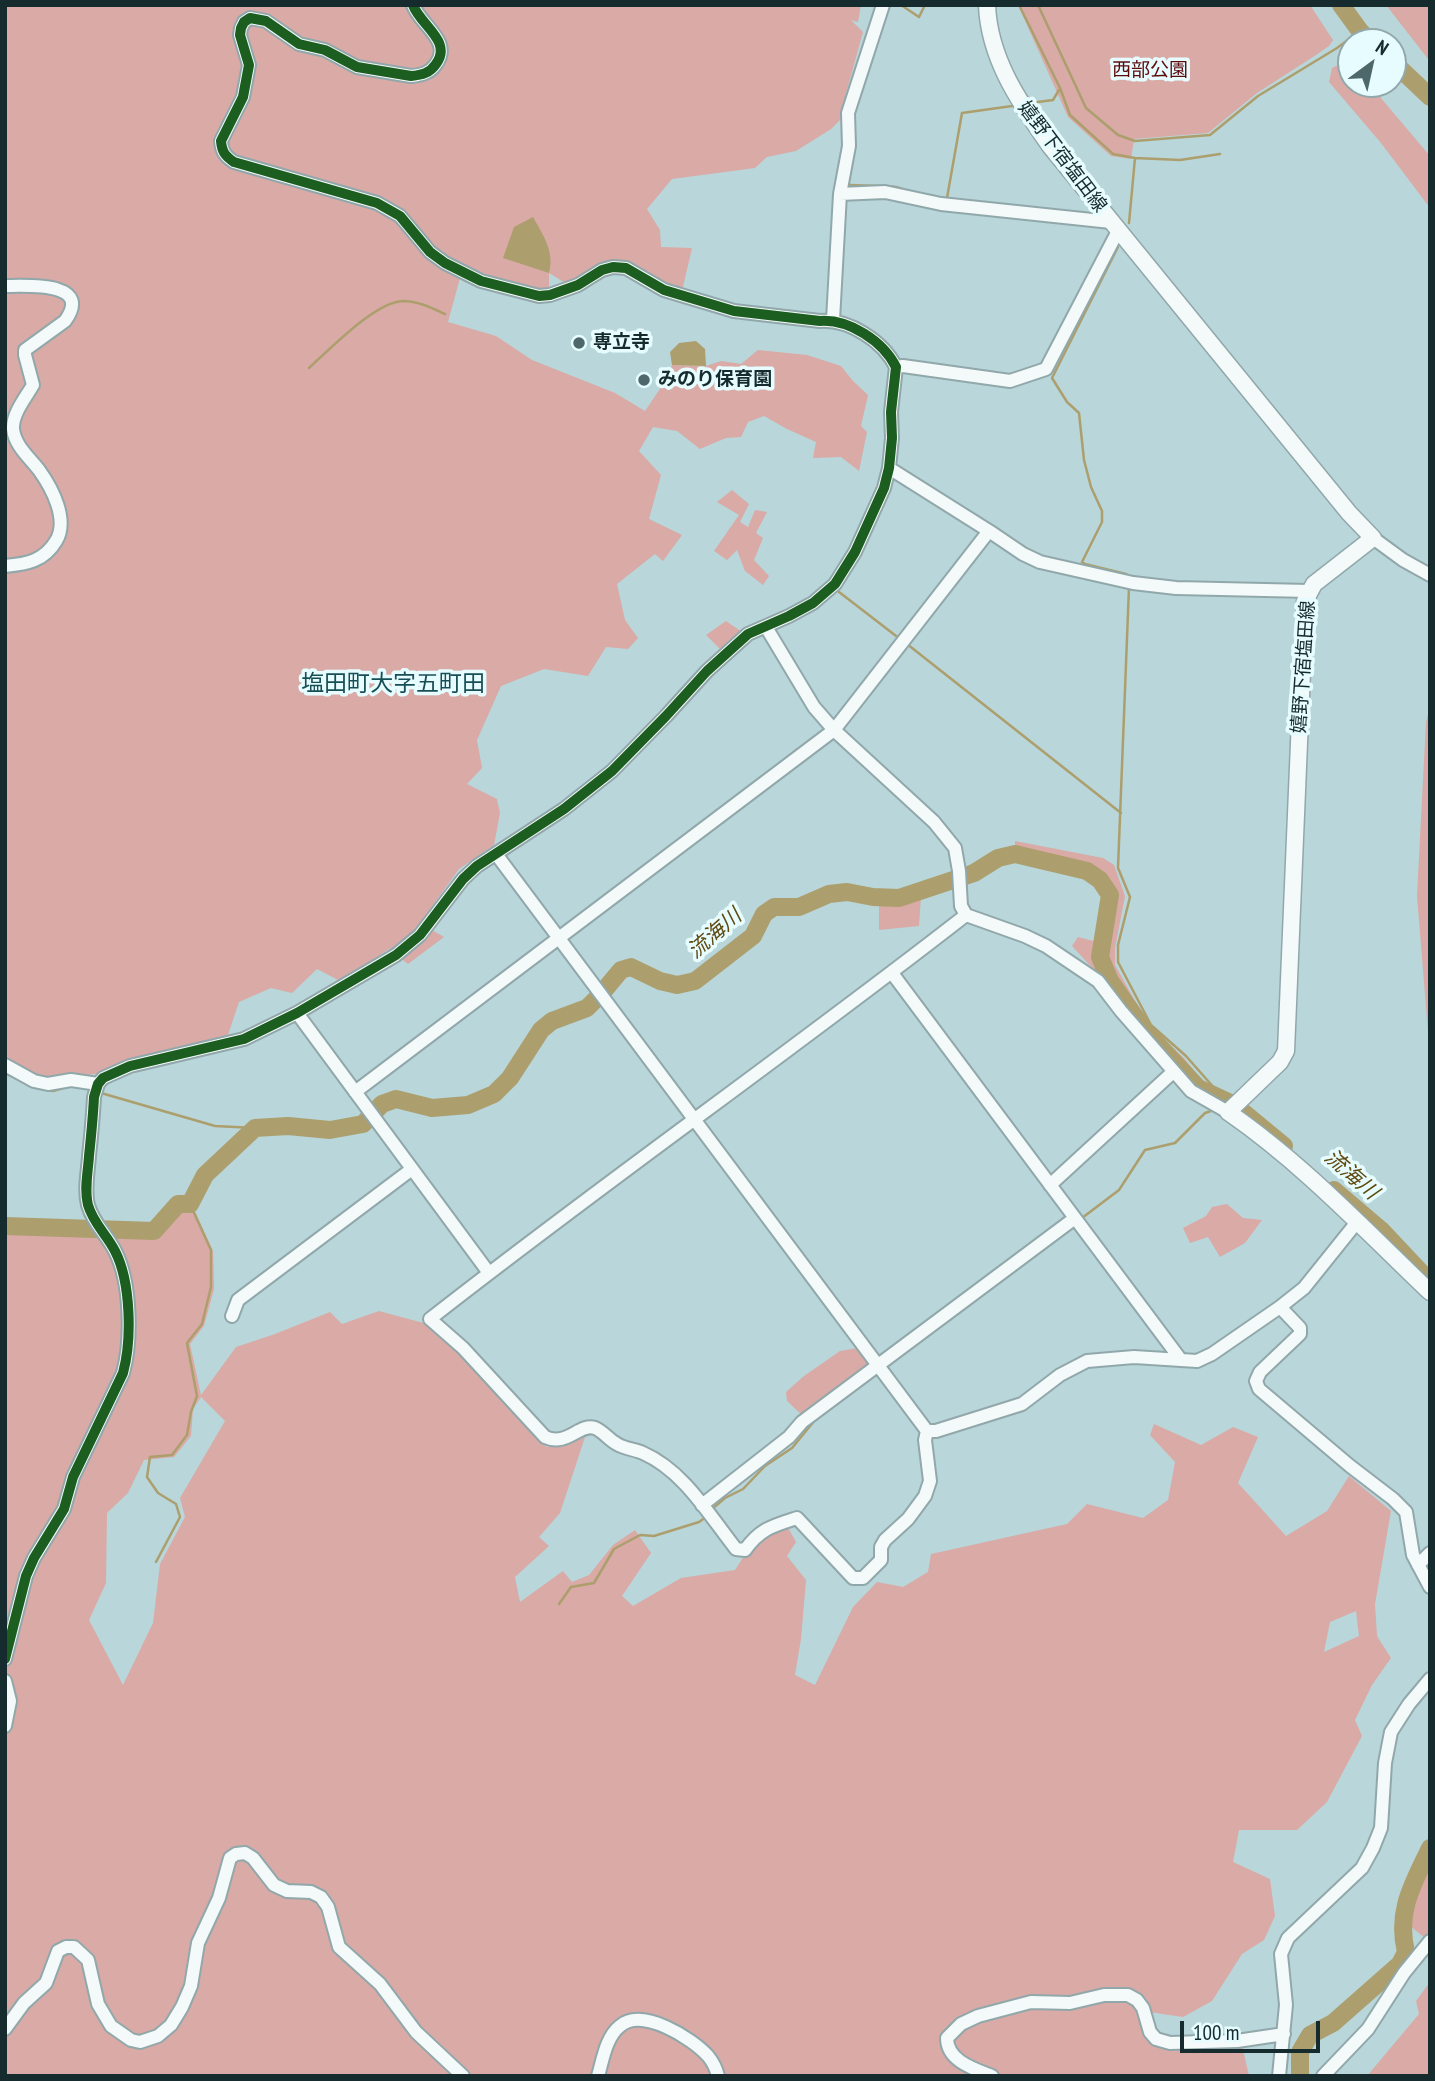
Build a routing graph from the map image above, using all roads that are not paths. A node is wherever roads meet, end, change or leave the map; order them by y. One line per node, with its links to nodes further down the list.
1 (412, 5): 7 (street)
2 (883, 5): 4 (street)
3 (987, 5): 5 (main road, 嬉野下宿塩田線)
4 (840, 194): 5 (street); 7 (street)
5 (1114, 227): 8 (street); 11 (main road, 嬉野下宿塩田線)
6 (5, 286): 12 (street)
7 (833, 320): 8 (street)
8 (896, 367): 9 (street)
9 (890, 468): 10 (street); 15 (street)
10 (989, 531): 14 (street); 16 (street)
11 (1373, 538): 13 (street); 14 (main road, 嬉野下宿塩田線)
12 (5, 566)
13 (1430, 575)
14 (1309, 592): 26 (main road, 嬉野下宿塩田線)
15 (766, 627): 16 (street); 17 (street)
16 (834, 730): 18 (street); 19 (street)
17 (496, 854): 19 (street); 21 (street)
18 (966, 915): 20 (street); 23 (street)
19 (559, 938): 25 (street); 27 (street)
20 (892, 973): 27 (street); 29 (street)
21 (297, 1013): 24 (street); 25 (street)
22 (5, 1065): 24 (street)
23 (1173, 1072): 26 (street); 29 (street)
24 (96, 1091): 43 (street)
25 (355, 1092): 28 (street)
26 (1228, 1112): 31 (main road)
27 (695, 1119): 32 (street); 37 (street)
28 (412, 1169): 32 (street); 35 (street)
29 (1050, 1185): 30 (street)
30 (1075, 1218): 36 (street); 37 (street)
31 (1357, 1222): 33 (main road); 34 (street)
32 (489, 1273): 39 (street)
33 (1430, 1292)
34 (1280, 1307): 36 (street); 41 (street)
35 (232, 1316)
36 (1181, 1360): 38 (street)
37 (877, 1364): 38 (street); 39 (street)
38 (927, 1431): 39 (street)
39 (702, 1505)
40 (1430, 1553): 41 (street)
41 (1418, 1566): 42 (street)
42 (1430, 1587)
43 (5, 1659)
44 (1430, 1679): 49 (street)
45 (5, 1681): 46 (street)
46 (5, 1726)
47 (1430, 1941): 55 (street)
48 (5, 2029): 50 (street)
49 (1284, 2034): 53 (street); 54 (street)
50 (463, 2076)
51 (598, 2076): 52 (street)
52 (718, 2076)
53 (992, 2076)
54 (1279, 2076)
55 (1323, 2076)

